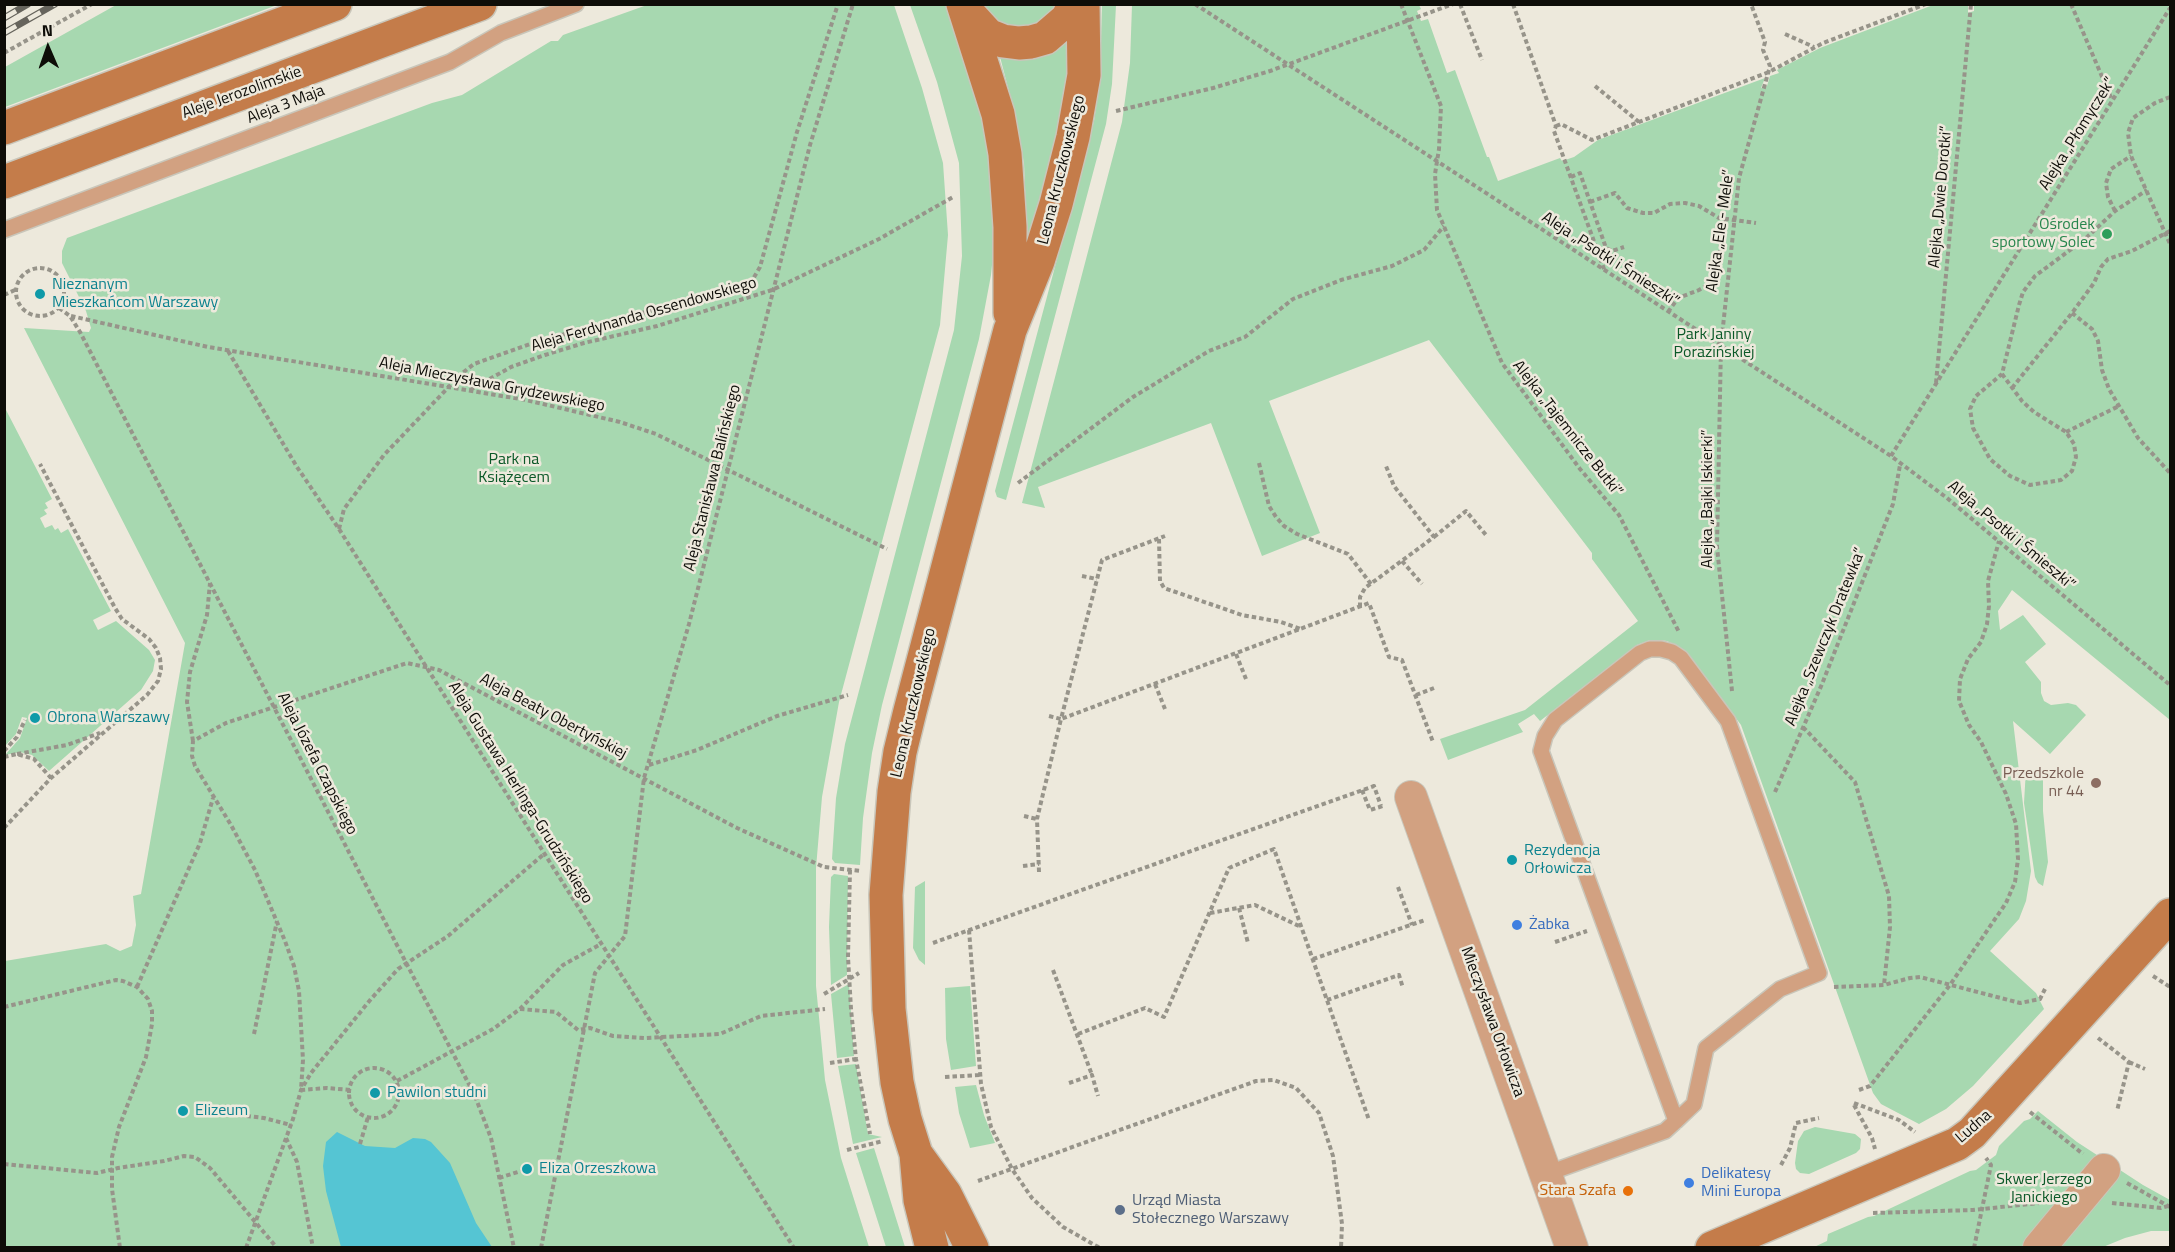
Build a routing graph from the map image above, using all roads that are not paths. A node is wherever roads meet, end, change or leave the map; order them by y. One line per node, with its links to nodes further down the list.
1 (335, 4): 7 (street)
2 (480, 4): 8 (street, Aleje Jerozolimskie)
3 (576, 4): 9 (lane, Aleja 3 Maja)
4 (1075, 4): 6 (street)
5 (1083, 4): 10 (street, Leona Kruczkowskiego)
6 (964, 7): 10 (street, Leona Kruczkowskiego)
7 (4, 128)
8 (4, 182)
9 (4, 230)
10 (1010, 330): 14 (street, Leona Kruczkowskiego)
11 (1400, 800): 16 (street, Mieczysława Orłowicza)
12 (2170, 915): 20 (street, Ludna)
13 (1676, 1121): 13 (lane); 16 (lane)
14 (916, 1154): 17 (street, Leona Kruczkowskiego); 18 (street, Leona Kruczkowskiego)
15 (2104, 1170): 21 (street)
16 (1546, 1174): 19 (street, Mieczysława Orłowicza)
17 (932, 1248)
18 (972, 1248)
19 (1572, 1248)
20 (1712, 1248)
21 (2039, 1248)

